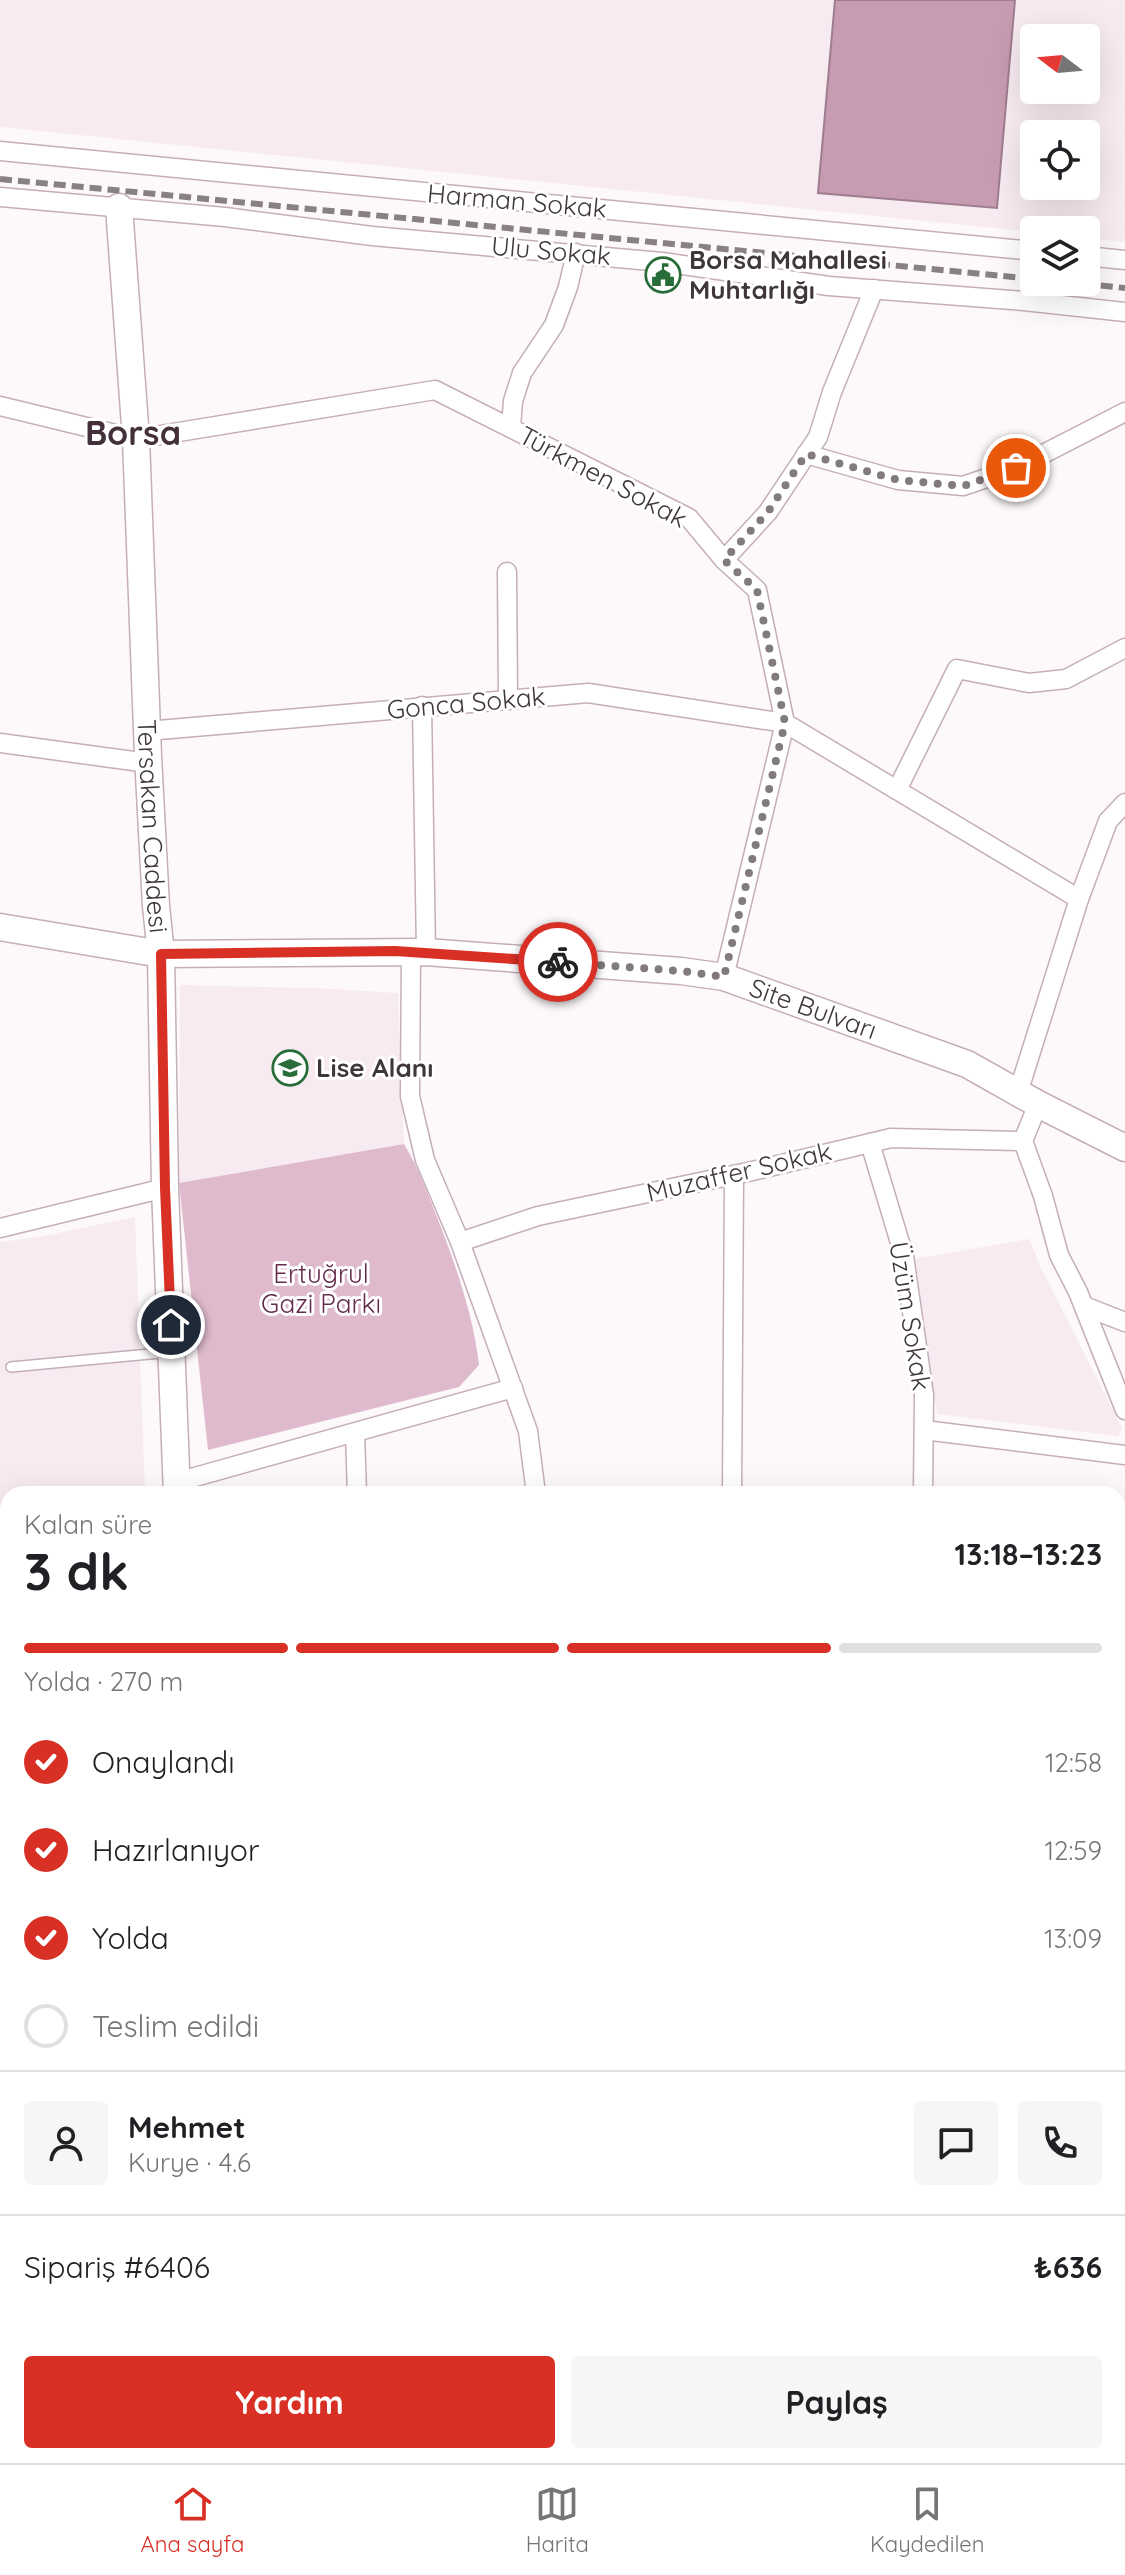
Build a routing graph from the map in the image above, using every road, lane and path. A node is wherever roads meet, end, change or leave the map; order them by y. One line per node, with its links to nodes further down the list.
1 (0, 151): 4 (street, Harman Sokak)
2 (0, 197): 3 (street, Ulu Sokak)
3 (119, 207): 5 (street, Ulu Sokak); 13 (street, Tersakan Caddesi)
4 (1020, 250)
5 (576, 253): 8 (street, Ulu Sokak); 12 (street)
6 (1100, 257): 7 (street)
7 (1125, 260)
8 (874, 289): 9 (street, Ulu Sokak); 14 (street)
9 (1125, 312)
10 (0, 406): 13 (street)
11 (1125, 412): 14 (street)
12 (511, 427): 13 (street, Türkmen Sokak); 15 (street, Türkmen Sokak)
13 (136, 439): 21 (street, Tersakan Caddesi)
14 (806, 454): 15 (street)
15 (724, 560): 20 (street, Türkmen Sokak)
16 (507, 572): 18 (street)
17 (1125, 648): 24 (street)
18 (508, 699): 19 (street, Gonca Sokak); 20 (street, Gonca Sokak)
19 (422, 706): 21 (street, Gonca Sokak); 28 (street)
20 (785, 723): 24 (street); 30 (street)
21 (147, 731): 23 (street, Tersakan Caddesi)
22 (0, 743): 23 (street)
23 (148, 763): 29 (street, Tersakan Caddesi)
24 (897, 790): 26 (street)
25 (1125, 803): 26 (street)
26 (1079, 899): 31 (street)
27 (0, 927): 29 (street, Site Bulvarı)
28 (418, 952): 29 (street, Site Bulvarı); 30 (street, Site Bulvarı); 38 (street)
29 (161, 954): 36 (street, Tersakan Caddesi)
30 (724, 977): 31 (street, Site Bulvarı)
31 (1028, 1099): 32 (street); 34 (street, Site Bulvarı)
32 (1023, 1141): 33 (street, Muzaffer Sokak); 39 (street)
33 (870, 1143): 35 (street, Muzaffer Sokak); 45 (street, Üzüm Sokak)
34 (1125, 1148)
35 (734, 1175): 38 (street, Muzaffer Sokak); 52 (street)
36 (165, 1188): 37 (street); 41 (street, Tersakan Caddesi)
37 (0, 1228)
38 (460, 1242): 43 (street)
39 (1084, 1306): 40 (street); 44 (street)
40 (1125, 1322)
41 (172, 1352): 42 (lane); 48 (street, Tersakan Caddesi)
42 (11, 1367)
43 (513, 1388): 46 (street); 51 (street)
44 (1125, 1410)
45 (924, 1430): 47 (street); 53 (street, Üzüm Sokak)
46 (355, 1433): 49 (street); 50 (street)
47 (1125, 1455)
48 (177, 1486)
49 (183, 1486)
50 (357, 1486)
51 (535, 1486)
52 (732, 1486)
53 (923, 1486)

